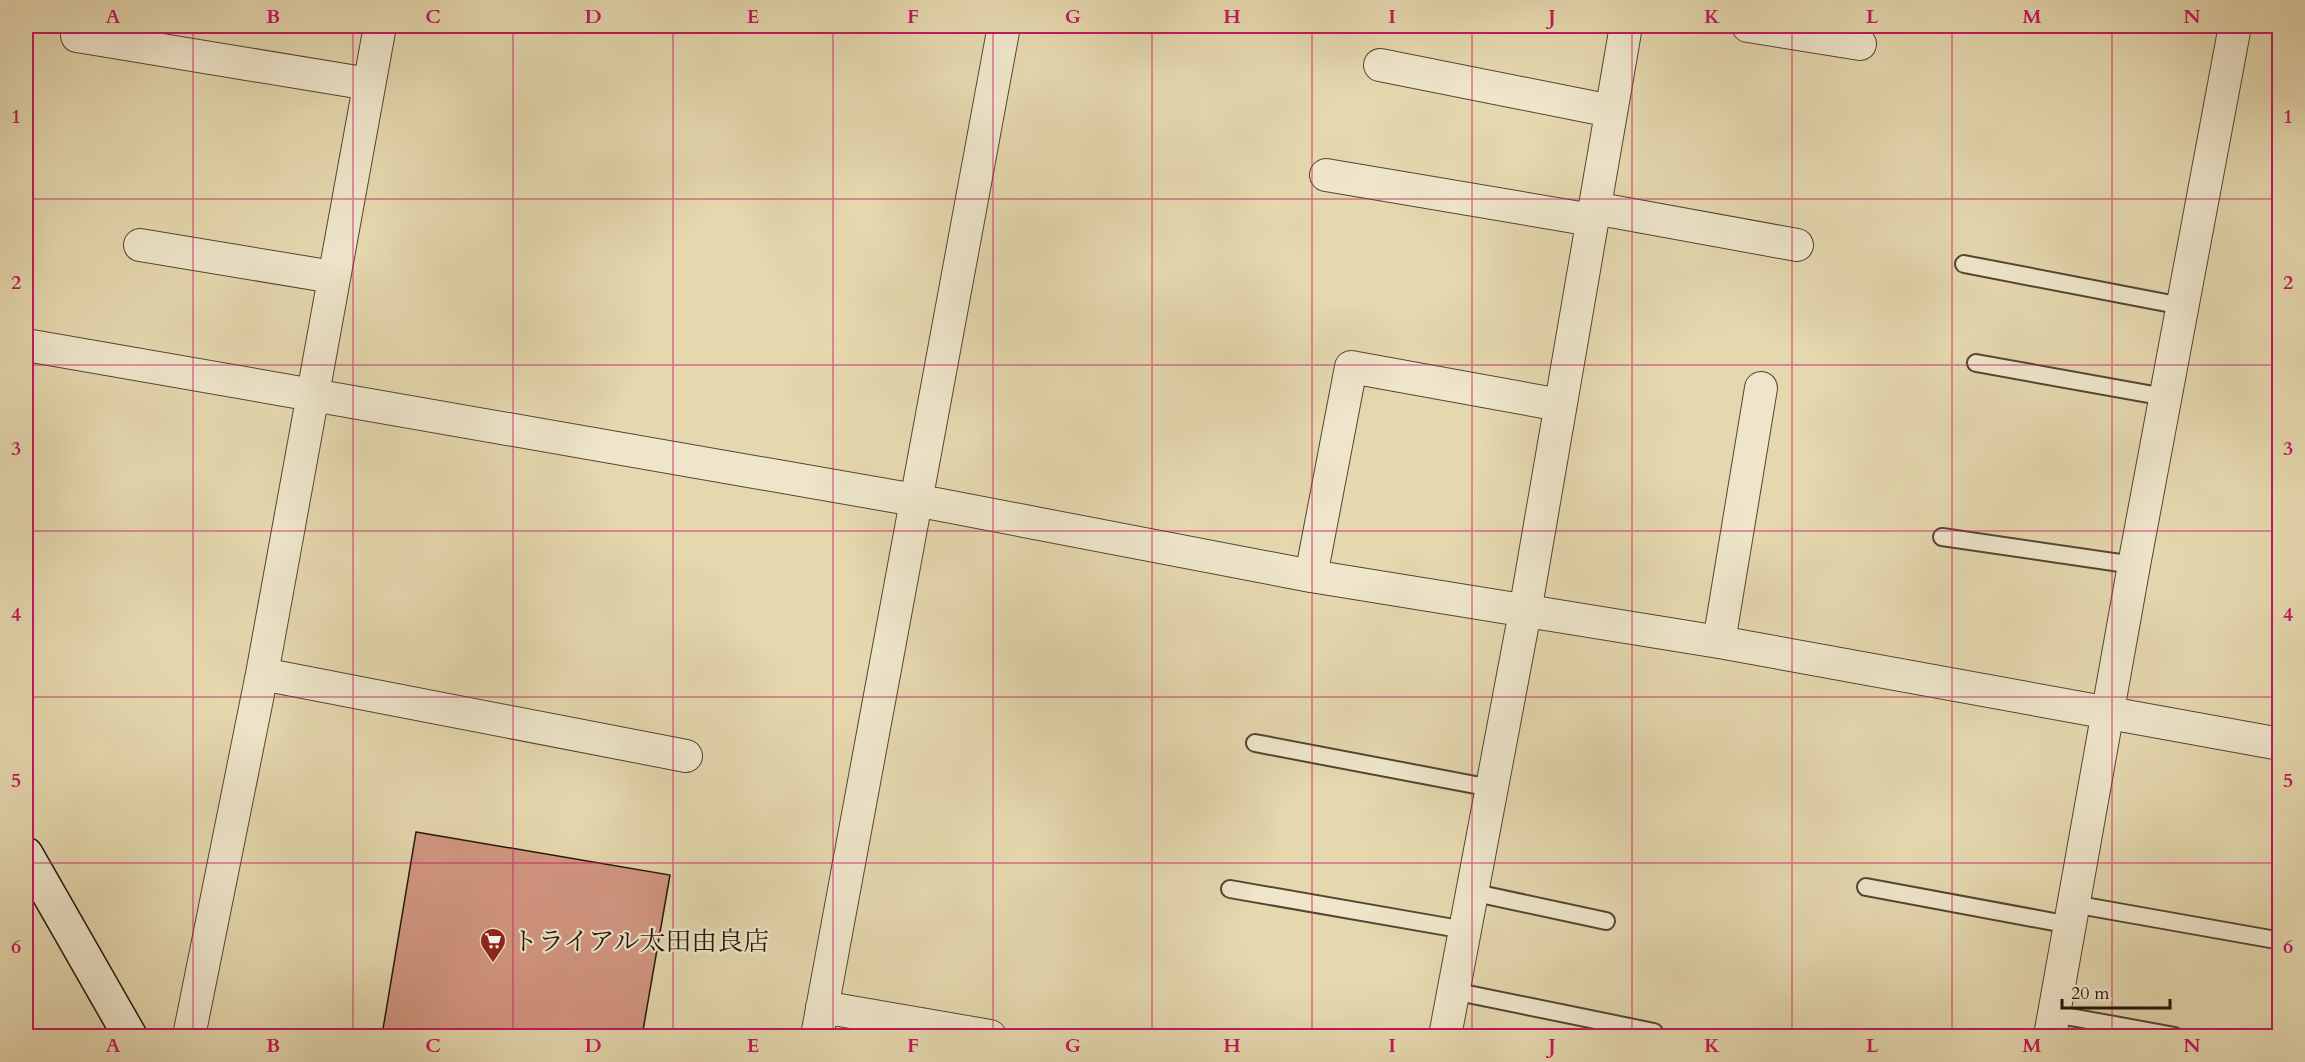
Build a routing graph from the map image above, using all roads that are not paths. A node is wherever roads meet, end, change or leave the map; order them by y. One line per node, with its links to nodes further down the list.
1 (380, 26): 9 (street)
2 (1004, 26): 24 (street)
3 (1626, 26): 10 (street)
4 (1748, 26): 7 (street)
5 (2235, 26): 17 (street)
6 (77, 36): 9 (street)
7 (1860, 44)
8 (1380, 65): 10 (street)
9 (369, 84): 16 (street)
10 (1611, 111): 12 (street)
11 (1326, 175): 12 (street)
12 (1593, 214): 14 (street); 23 (street)
13 (140, 245): 16 (street)
14 (1797, 245)
15 (1964, 264): 17 (lane)
16 (333, 277): 21 (street)
17 (2182, 306): 22 (street)
18 (26, 345): 21 (street)
19 (1976, 363): 22 (lane)
20 (1761, 388): 29 (street)
21 (314, 394): 24 (street); 30 (street)
22 (2165, 398): 26 (street)
23 (1560, 405): 27 (street); 28 (street)
24 (915, 500): 27 (street); 45 (street)
25 (1942, 537): 26 (lane)
26 (2134, 565): 31 (street)
27 (1311, 576): 28 (street)
28 (1525, 612): 29 (street); 35 (street)
29 (1719, 642): 31 (street)
30 (262, 674): 34 (street); 49 (street)
31 (2107, 712): 33 (street); 40 (street)
32 (1255, 743): 35 (lane)
33 (2280, 744)
34 (686, 756)
35 (1491, 788): 39 (street)
36 (26, 855): 48 (main road)
37 (1866, 887): 40 (lane)
38 (1230, 889): 42 (lane)
39 (1472, 892): 41 (lane); 42 (street)
40 (2072, 914): 43 (lane); 46 (street)
41 (1606, 921)
42 (1465, 930): 44 (street)
43 (2276, 940)
44 (1453, 991): 47 (lane); 51 (street)
45 (819, 1022): 50 (street)
46 (2052, 1025): 52 (lane)
47 (1654, 1032)
48 (130, 1036)
49 (189, 1036)
50 (990, 1036)
51 (1445, 1036)
52 (2175, 1036)

